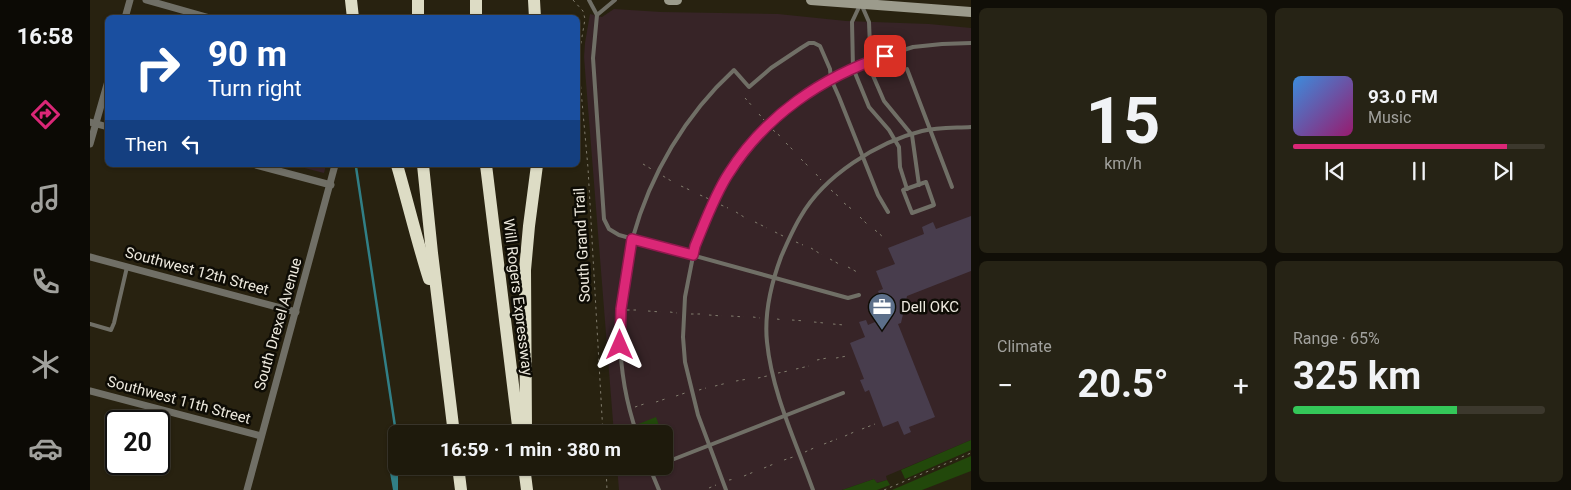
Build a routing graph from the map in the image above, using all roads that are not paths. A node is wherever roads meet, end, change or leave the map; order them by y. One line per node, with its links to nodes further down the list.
1 (130, 0): 14 (street)
2 (146, 0): 15 (street)
3 (351, 0): 16 (highway)
4 (418, 0): 17 (highway)
5 (476, 0): 18 (highway)
6 (534, 0): 19 (highway)
7 (589, 0): 20 (lane)
8 (615, 0): 20 (lane)
9 (669, 0): 10 (main road)
10 (677, 0)
11 (811, 0): 12 (main road)
12 (861, 4): 13 (main road); 22 (lane); 23 (lane)
13 (971, 12)
14 (127, 15)
15 (199, 15)
16 (354, 15)
17 (418, 15)
18 (476, 15)
19 (535, 15)
20 (597, 16): 45 (lane)
21 (971, 43): 22 (lane)
22 (869, 61): 23 (lane); 30 (lane)
23 (853, 68): 25 (lane); 31 (lane)
24 (907, 69): 29 (lane)
25 (831, 79): 33 (lane); 45 (lane); 46 (lane)
26 (105, 89): 27 (street)
27 (93, 123): 32 (street)
28 (971, 126): 29 (lane)
29 (930, 129): 30 (lane); 42 (lane)
30 (912, 135): 31 (lane); 41 (lane)
31 (895, 141): 33 (lane); 43 (lane)
32 (90, 144)
33 (863, 156): 44 (lane); 49 (lane)
34 (264, 167): 40 (street)
35 (335, 167): 40 (street, South Drexel Avenue)
36 (398, 167): 51 (highway)
37 (423, 167): 51 (highway)
38 (486, 167): 58 (highway, Will Rogers Expressway)
39 (537, 167): 59 (highway)
40 (331, 184): 52 (street, South Drexel Avenue)
41 (918, 185): 43 (lane); 43 (lane)
42 (952, 187)
43 (907, 189)
44 (888, 212)
45 (632, 239): 46 (lane); 60 (lane)
46 (693, 255): 49 (lane); 62 (lane)
47 (90, 257): 48 (street, Southwest 12th Street)
48 (127, 267): 52 (street, Southwest 12th Street); 53 (lane)
49 (774, 277): 50 (lane); 56 (lane)
50 (859, 295)
51 (439, 308): 57 (highway)
52 (296, 312): 61 (street, South Drexel Avenue)
53 (90, 324)
54 (90, 391): 61 (street, Southwest 11th Street)
55 (842, 393): 56 (lane)
56 (786, 415): 62 (lane); 70 (lane)
57 (453, 425)
58 (518, 425)
59 (526, 425)
60 (634, 425)
61 (261, 436): 66 (street, South Drexel Avenue)
62 (709, 446): 63 (lane); 69 (lane)
63 (673, 460)
64 (459, 475): 67 (highway)
65 (653, 475): 68 (lane)
66 (247, 490)
67 (461, 490)
68 (659, 490)
69 (726, 490)
70 (813, 490)

